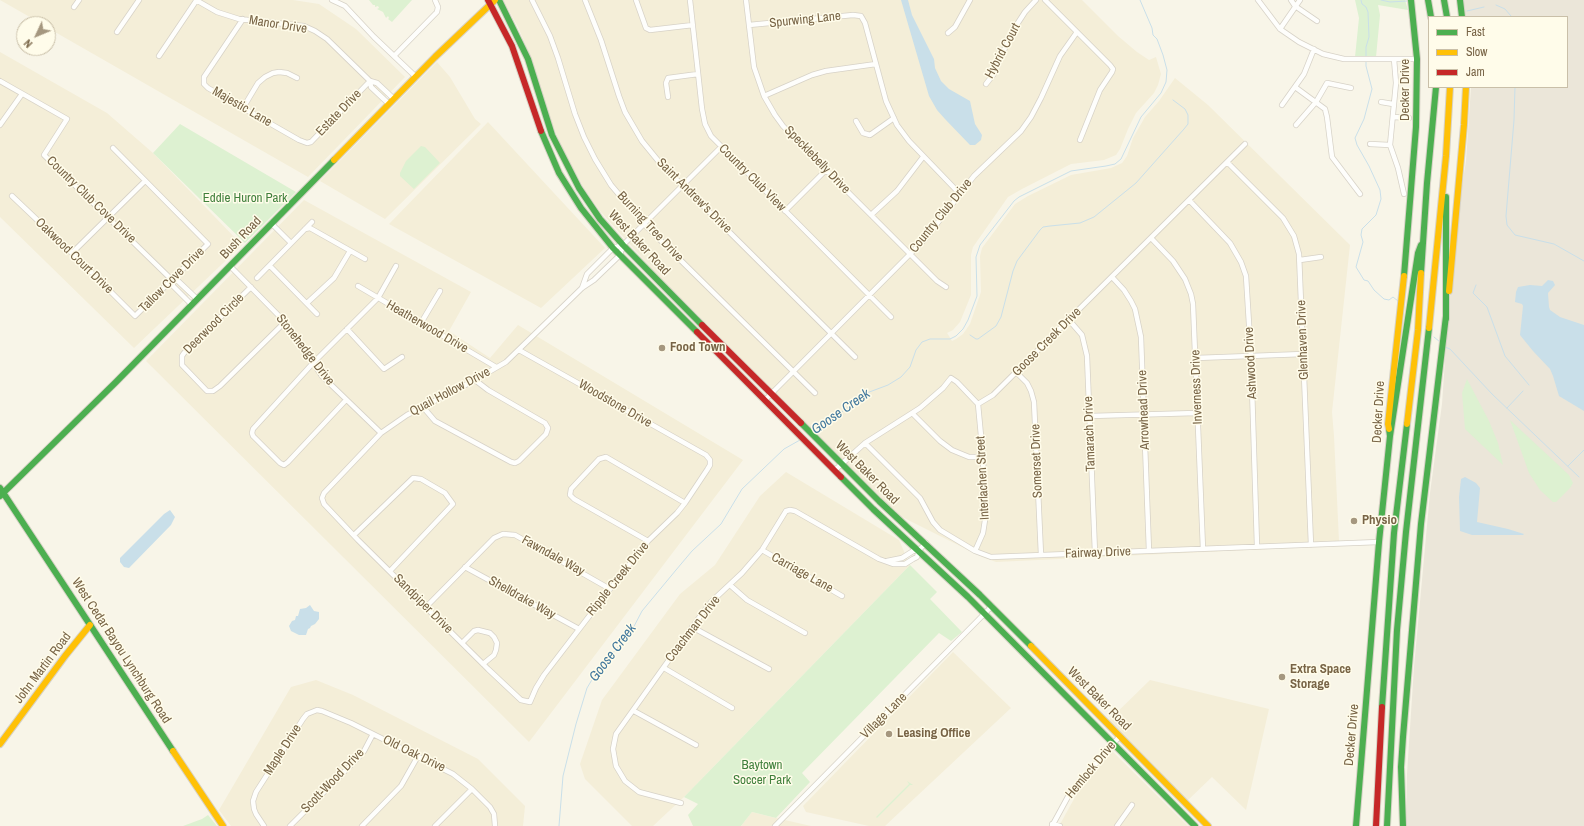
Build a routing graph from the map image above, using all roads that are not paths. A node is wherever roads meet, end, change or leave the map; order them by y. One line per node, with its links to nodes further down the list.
1 (79, 0): 24 (street)
2 (139, 0): 33 (street)
3 (196, 0): 28 (street, Manor Drive); 38 (street)
4 (332, 0): 37 (street)
5 (435, 0): 37 (street)
6 (499, 0): 49 (main road, West Baker Road)
7 (532, 0): 96 (street, Burning Tree Drive)
8 (585, 0): 85 (street, Saint Andrew's Drive)
9 (636, 0): 30 (street)
10 (690, 0): 30 (street, Country Club View)
11 (746, 0): 31 (street, Specklebelly Drive)
12 (970, 0): 35 (street)
13 (1036, 0): 47 (street, Hybrid Court)
14 (1044, 0): 34 (street)
15 (1258, 0): 32 (street)
16 (1291, 0): 23 (street)
17 (1300, 0): 23 (street)
18 (1411, 0): 40 (main road, Decker Drive)
19 (1428, 0): 25 (main road)
20 (1444, 0): 26 (main road)
21 (1460, 0): 27 (main road)
22 (491, 1): 43 (main road, Bush Road); 54 (main road, West Baker Road)
23 (1295, 6): 29 (street); 32 (street)
24 (74, 7)
25 (1431, 16)
26 (1447, 16)
27 (1462, 16)
28 (243, 19): 46 (street, Manor Drive); 64 (street, Majestic Lane)
29 (1317, 21)
30 (693, 25): 42 (street, Country Club View)
31 (748, 25): 41 (street, Spurwing Lane); 56 (street, Specklebelly Drive)
32 (1280, 28): 36 (street)
33 (117, 32)
34 (1077, 32): 71 (street); 86 (street, Country Club Drive)
35 (948, 33)
36 (1314, 50): 39 (street); 48 (street)
37 (395, 55): 43 (street)
38 (159, 56)
39 (1394, 59): 40 (street); 62 (street)
40 (1417, 59): 159 (main road, Decker Drive)
41 (876, 64): 56 (street); 66 (street)
42 (698, 74): 57 (street); 76 (street, Country Club View)
43 (416, 77): 58 (main road, Bush Road)
44 (297, 78): 64 (street)
45 (0, 81): 55 (street, Country Club Cove Drive)
46 (370, 81): 58 (street, Manor Drive); 61 (street, Manor Drive); 72 (street, Estate Drive)
47 (986, 84)
48 (1295, 87): 59 (street); 63 (street)
49 (537, 88): 54 (main road); 81 (main road, West Baker Road)
50 (1351, 88): 59 (street)
51 (1436, 88): 99 (main road, Decker Drive)
52 (1450, 88): 78 (main road)
53 (1466, 88): 131 (main road)
54 (528, 92): 83 (main road, West Baker Road)
55 (22, 94): 69 (street); 93 (street, Country Club Cove Drive)
56 (764, 96): 82 (street, Specklebelly Drive)
57 (668, 98)
58 (394, 99): 61 (main road, Bush Road)
59 (1316, 102): 70 (street); 87 (street)
60 (1381, 102): 62 (street)
61 (389, 104): 95 (main road, Bush Road)
62 (1394, 104): 65 (street)
63 (1282, 105)
64 (243, 108): 72 (street, Majestic Lane)
65 (1392, 117): 67 (street); 75 (street)
66 (894, 118): 68 (street); 79 (street)
67 (1409, 118)
68 (856, 121)
69 (0, 125)
70 (1296, 125)
71 (1080, 140)
72 (307, 143)
73 (1245, 144): 80 (street, Goose Creek Drive)
74 (1370, 144): 75 (street)
75 (1390, 145): 88 (street)
76 (721, 147): 85 (street); 91 (street, Country Club View)
77 (113, 148): 84 (street)
78 (1446, 156): 131 (main road); 228 (main road)
79 (924, 157): 86 (street); 92 (street)
80 (1227, 162): 90 (street, Goose Creek Drive); 109 (street, Glenhaven Drive)
81 (569, 170): 83 (main road); 101 (main road, West Baker Road)
82 (826, 170): 91 (street); 92 (street, Specklebelly Drive)
83 (559, 173): 102 (main road, West Baker Road)
84 (144, 181): 93 (street); 115 (street, Tallow Cove Drive)
85 (683, 185): 96 (street); 136 (street, Saint Andrew's Drive)
86 (960, 194): 105 (street, Country Club Drive)
87 (1360, 194)
88 (1404, 194)
89 (12, 196): 104 (street, Oakwood Court Drive)
90 (1189, 200): 98 (street, Goose Creek Drive); 139 (street, Ashwood Drive)
91 (785, 211): 121 (street, Country Club View)
92 (871, 215): 105 (street, Specklebelly Drive)
93 (108, 217): 104 (street); 115 (street, Country Club Cove Drive)
94 (312, 222): 97 (street)
95 (271, 223): 100 (street); 110 (main road, Bush Road)
96 (644, 224): 101 (street); 145 (street, Burning Tree Drive)
97 (305, 229): 100 (street); 103 (street)
98 (1150, 238): 113 (street, Goose Creek Drive); 142 (street, Inverness Drive)
99 (1424, 239): 159 (main road); 227 (main road, Decker Drive)
100 (291, 243): 111 (street)
101 (623, 245): 102 (street, Quail Hollow Drive); 106 (street); 124 (main road, West Baker Road)
102 (613, 248): 106 (main road, West Baker Road); 119 (street, Quail Hollow Drive)
103 (350, 251): 108 (street); 125 (street)
104 (72, 253): 129 (street, Oakwood Court Drive)
105 (910, 254): 118 (street, Specklebelly Drive); 121 (street, Country Club Drive)
106 (620, 255): 119 (street, Quail Hollow Drive); 127 (main road, West Baker Road)
107 (1322, 257): 109 (street)
108 (365, 259)
109 (1300, 260): 138 (street, Glenhaven Drive)
110 (230, 266): 117 (street, Stonehedge Drive); 123 (main road, Bush Road)
111 (270, 266): 114 (street); 125 (street)
112 (396, 266): 122 (street)
113 (1112, 277): 132 (street, Goose Creek Drive); 156 (street, Arrowhead Drive)
114 (257, 278)
115 (172, 280): 123 (street, Country Club Cove Drive); 126 (street, Country Club Cove Drive); 129 (street, Tallow Cove Drive)
116 (358, 286): 122 (street, Heatherwood Drive)
117 (251, 287): 133 (street, Stonehedge Drive); 133 (street, Deerwood Circle)
118 (946, 287)
119 (582, 288): 137 (street, Quail Hollow Drive)
120 (440, 291): 134 (street)
121 (870, 294): 130 (street, Country Club View); 136 (street, Country Club Drive)
122 (378, 298): 134 (street, Heatherwood Drive); 135 (street)
123 (196, 299): 126 (main road, Bush Road)
124 (679, 302): 127 (main road); 148 (main road, West Baker Road)
125 (307, 303): 128 (street)
126 (192, 304): 165 (main road, Bush Road)
127 (673, 308): 151 (main road, West Baker Road)
128 (317, 314)
129 (135, 316)
130 (891, 317)
131 (1446, 319): 229 (main road)
132 (1069, 320): 146 (street, Goose Creek Drive); 157 (street, Tamarach Drive)
133 (285, 322): 143 (street, Stonehedge Drive)
134 (421, 323): 144 (street, Heatherwood Drive)
135 (347, 329): 141 (street); 143 (street)
136 (831, 333): 140 (street, Saint Andrew's Drive); 145 (street, Country Club Drive)
137 (519, 350): 144 (street, Quail Hollow Drive); 162 (street, Woodstone Drive)
138 (1304, 354): 139 (street); 172 (street, Glenhaven Drive)
139 (1251, 356): 142 (street); 173 (street, Ashwood Drive)
140 (855, 357)
141 (402, 358)
142 (1196, 358): 154 (street, Inverness Drive)
143 (313, 363): 150 (street, Stonehedge Drive); 150 (street)
144 (496, 367): 147 (street, Quail Hollow Drive)
145 (793, 372): 148 (street, Country Club Drive); 149 (street, Burning Tree Drive)
146 (1017, 373): 152 (street, Goose Creek Drive); 180 (street, Somerset Drive)
147 (474, 380): 153 (street, Quail Hollow Drive); 153 (street)
148 (772, 393): 151 (street, Country Club Drive); 163 (main road, West Baker Road)
149 (815, 394)
150 (346, 400): 158 (street, Stonehedge Drive)
151 (764, 400): 164 (main road, West Baker Road)
152 (978, 404): 155 (street); 161 (street, Interlachen Street)
153 (423, 407): 158 (street, Quail Hollow Drive)
154 (1197, 413): 156 (street); 174 (street, Inverness Drive)
155 (913, 414): 160 (street); 161 (street)
156 (1144, 414): 157 (street); 178 (street, Arrowhead Drive)
157 (1090, 416): 179 (street, Tamarach Drive)
158 (381, 433): 166 (street, Quail Hollow Drive)
159 (1390, 436): 170 (main road, Decker Drive)
160 (865, 443): 163 (street); 177 (street, Fairway Drive)
161 (983, 456): 177 (street, Interlachen Street)
162 (710, 460): 167 (street, Ripple Creek Drive)
163 (842, 463): 164 (street); 171 (main road, West Baker Road)
164 (835, 470): 176 (main road, West Baker Road)
165 (1, 492): 189 (main road, West Cedar Bayou Lynchburg Road)
166 (322, 498): 168 (street, Sandpiper Drive)
167 (685, 503): 169 (street, Ripple Creek Drive); 169 (street)
168 (354, 535): 182 (street, Sandpiper Drive); 182 (street)
169 (648, 541): 184 (street, Ripple Creek Drive)
170 (1379, 542): 172 (street, Fairway Drive); 226 (main road, Decker Drive)
171 (926, 543): 176 (street, Coachman Drive); 186 (main road, West Baker Road)
172 (1311, 545): 173 (street, Fairway Drive)
173 (1258, 546): 174 (street, Fairway Drive)
174 (1203, 549): 178 (street, Fairway Drive)
175 (762, 550): 176 (street, Coachman Drive); 183 (street, Coachman Drive); 185 (street, Carriage Lane)
176 (919, 550): 188 (main road, West Baker Road)
177 (975, 551): 180 (street, Fairway Drive)
178 (1149, 551): 179 (street, Fairway Drive)
179 (1095, 553): 180 (street, Fairway Drive)
180 (1041, 555)
181 (465, 567): 184 (street, Fawndale Way); 187 (street, Fawndale Way); 191 (street, Shelldrake Way)
182 (390, 571): 187 (street, Sandpiper Drive)
183 (730, 585): 190 (street, Coachman Drive); 192 (street)
184 (610, 589): 191 (street, Ripple Creek Drive)
185 (842, 596)
186 (992, 606): 188 (street, Village Lane); 197 (main road, West Baker Road)
187 (426, 607): 193 (street, Sandpiper Drive)
188 (984, 614): 198 (main road, West Baker Road); 221 (street, Village Lane)
189 (90, 625): 206 (main road, John Martin Road); 215 (main road, West Cedar Bayou Lynchburg Road)
190 (692, 626): 195 (street, Coachman Drive); 196 (street)
191 (579, 629): 199 (street, Ripple Creek Drive)
192 (806, 633)
193 (462, 643): 194 (street, Sandpiper Drive); 194 (street)
194 (483, 664): 199 (street, Sandpiper Drive)
195 (664, 668): 200 (street); 202 (street, Coachman Drive)
196 (768, 669)
197 (1053, 669): 198 (main road); 204 (main road, West Baker Road)
198 (1046, 676): 205 (main road, West Baker Road)
199 (530, 702)
200 (732, 708)
201 (322, 710): 203 (street, Old Oak Drive); 216 (street, Maple Drive)
202 (634, 711): 207 (street); 211 (street, Coachman Drive)
203 (373, 734): 208 (street, Old Oak Drive); 217 (street, Scott-Wood Drive)
204 (1120, 736): 205 (street, Hemlock Drive); 210 (main road, West Baker Road)
205 (1113, 743): 213 (main road, West Baker Road); 214 (street, Hemlock Drive)
206 (0, 744)
207 (696, 745)
208 (418, 756): 209 (street, Old Oak Drive); 218 (street)
209 (472, 789): 219 (street); 220 (street, Old Oak Drive)
210 (1182, 800): 213 (main road); 225 (main road, West Baker Road)
211 (681, 803)
212 (1132, 804): 223 (street)
213 (1176, 806): 224 (main road, West Baker Road)
214 (1052, 825): 222 (street)
215 (223, 826)
216 (264, 826)
217 (290, 826)
218 (362, 826)
219 (435, 826)
220 (495, 826)
221 (775, 826)
222 (1060, 826)
223 (1117, 826)
224 (1195, 826)
225 (1208, 826)
226 (1356, 826)
227 (1376, 826)
228 (1387, 826)
229 (1403, 826)

